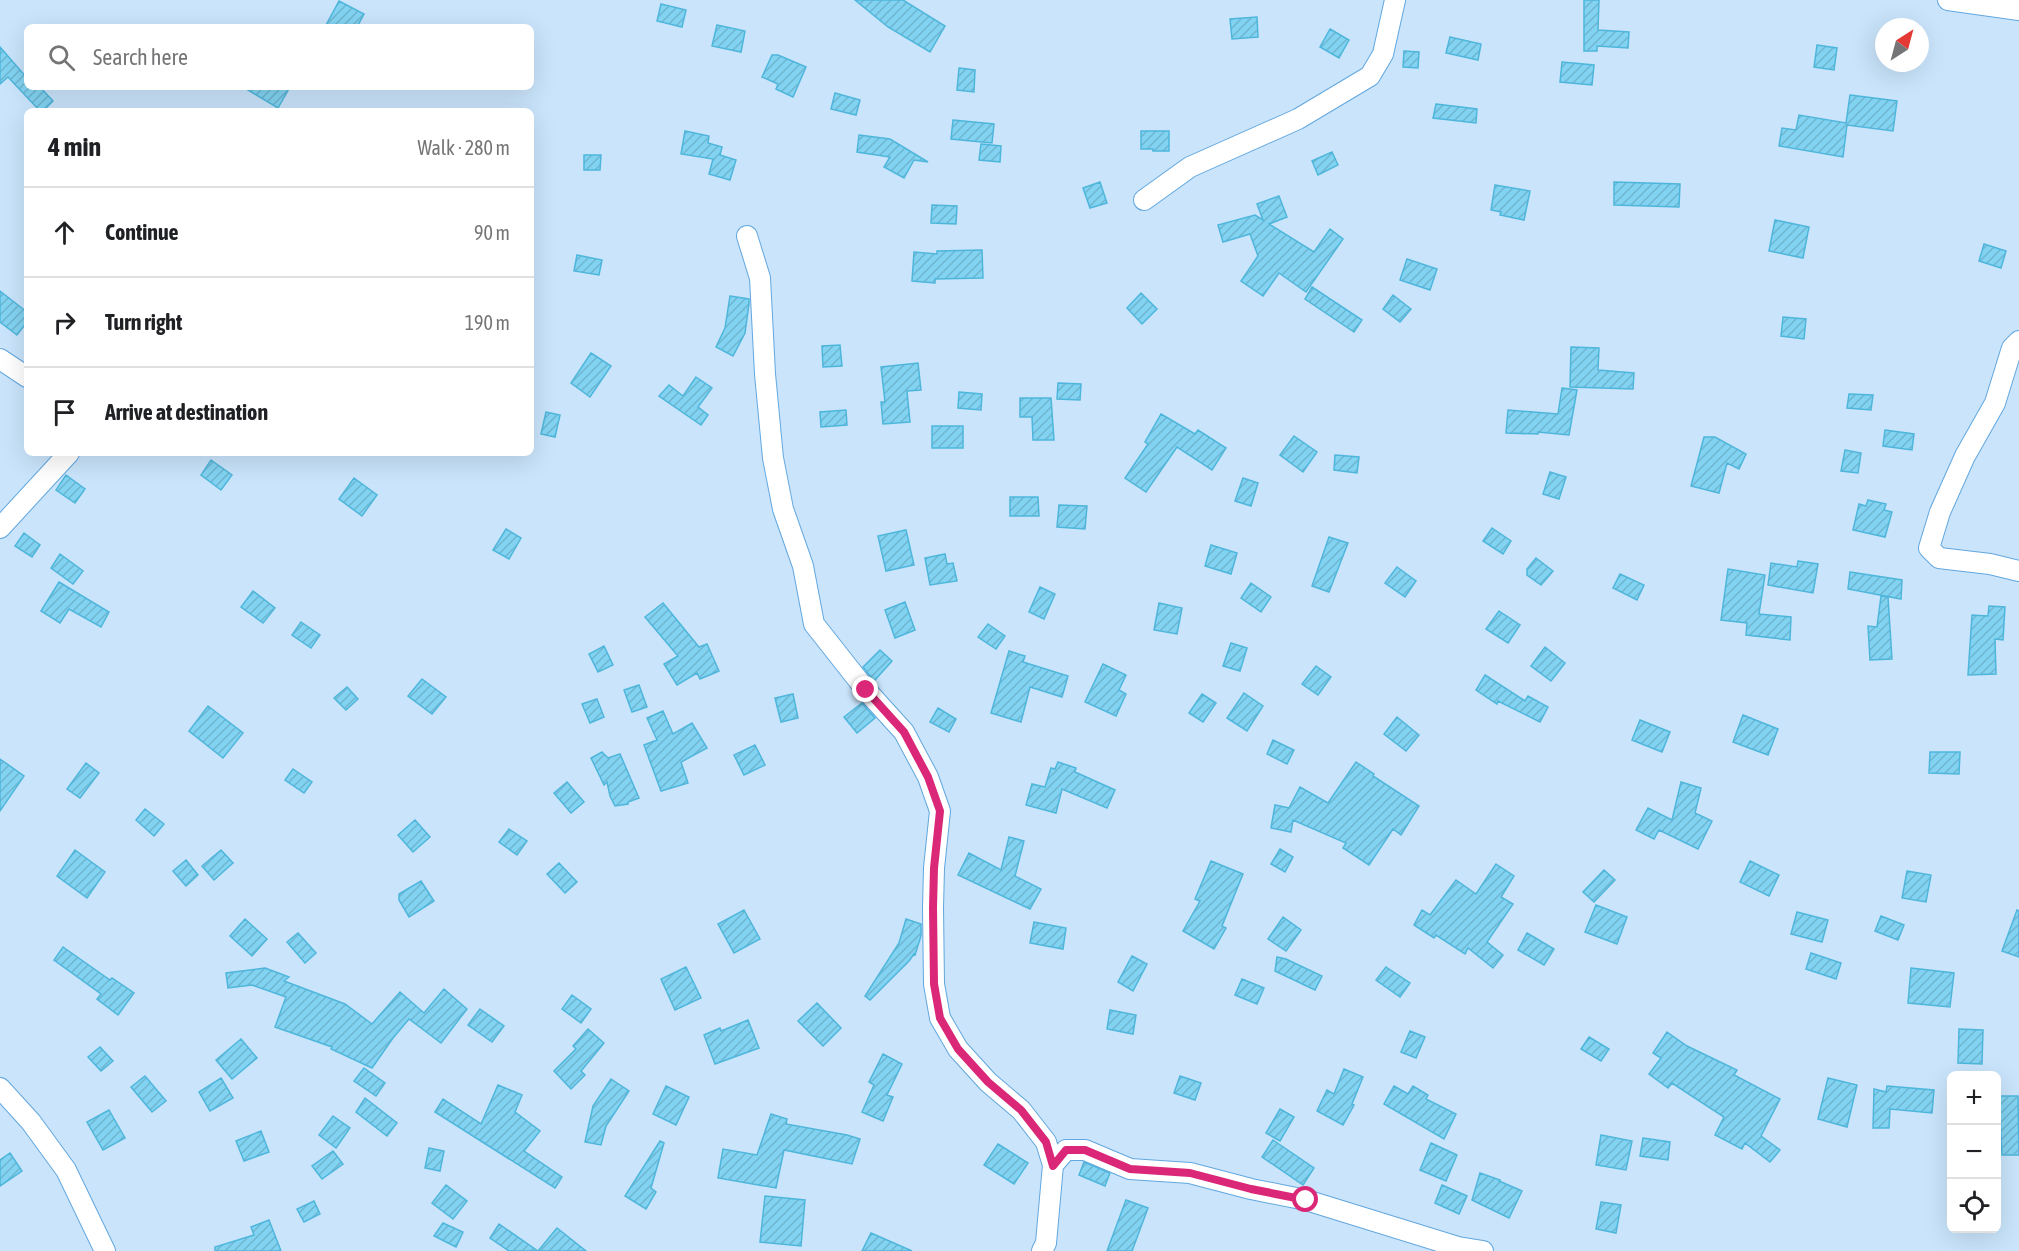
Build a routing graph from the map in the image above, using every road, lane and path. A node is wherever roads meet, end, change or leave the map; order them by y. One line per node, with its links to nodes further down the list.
1 (1395, 0): 4 (street)
2 (1948, 0): 3 (street)
3 (2019, 10)
4 (1144, 200)
5 (747, 236): 13 (street)
6 (2019, 341): 11 (street)
7 (0, 359): 8 (street)
8 (24, 375)
9 (66, 456): 10 (street)
10 (0, 528)
11 (2019, 571)
12 (0, 1088): 14 (street)
13 (1053, 1166): 15 (street); 16 (street)
14 (105, 1251)
15 (1042, 1251)
16 (1483, 1251)

